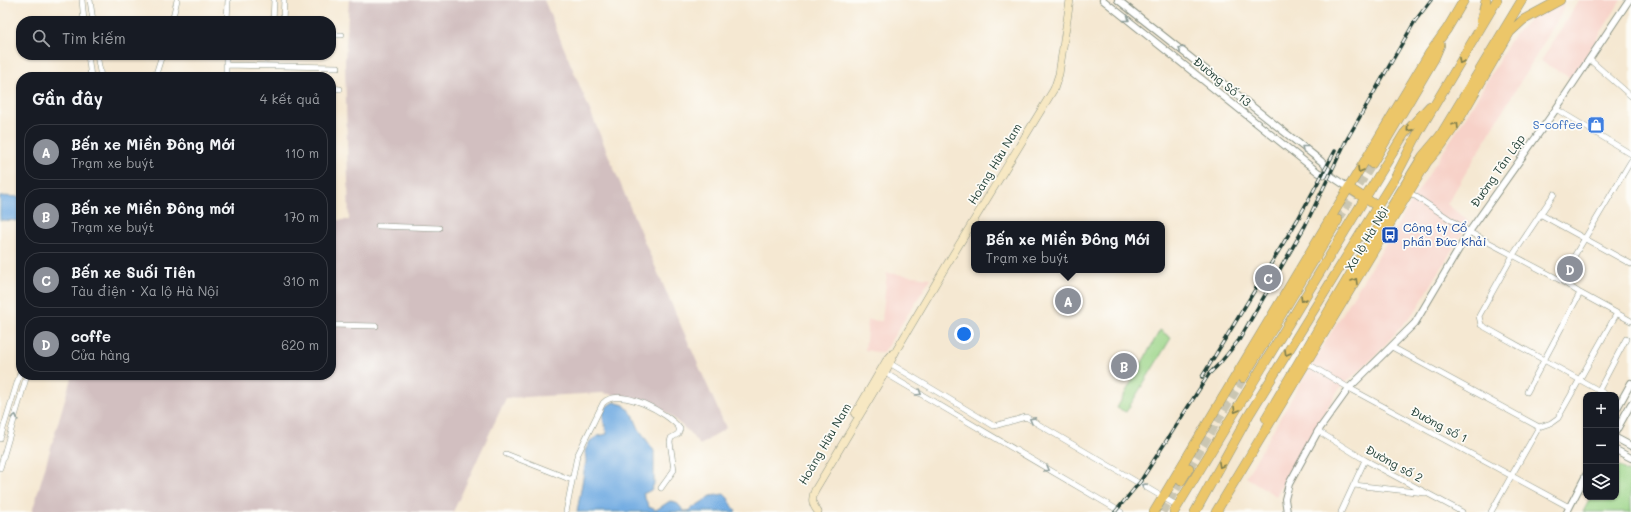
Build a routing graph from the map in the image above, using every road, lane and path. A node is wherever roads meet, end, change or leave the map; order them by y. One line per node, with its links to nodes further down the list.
1 (178, 0): 19 (street)
2 (228, 0): 20 (street)
3 (274, 0): 21 (street)
4 (284, 0): 22 (street)
5 (1070, 0): 57 (main road, Hoàng Hữu Nam)
6 (1102, 0): 45 (street, Đường Số 13, one-way to 45)
7 (1118, 0): 43 (street, Đường Số 13, one-way to 7)
8 (1464, 0): 24 (highway)
9 (1486, 0): 25 (highway)
10 (1497, 0): 25 (highway, Xa lộ Hà Nội)
11 (1522, 0): 23 (highway, Xa lộ Hà Nội)
12 (1548, 0): 23 (highway, Xa lộ Hà Nội)
13 (1560, 0): 51 (highway, Xa lộ Hà Nội, one-way to 13)
14 (1629, 0): 28 (street, Đường Tân Lập)
15 (82, 2): 16 (street); 17 (street)
16 (90, 2): 18 (street)
17 (83, 16)
18 (92, 16)
19 (173, 16)
20 (227, 16)
21 (273, 16)
22 (283, 16)
23 (1506, 27): 74 (highway, Xa lộ Hà Nội)
24 (1447, 29): 48 (highway); 50 (highway, one-way to 50)
25 (1478, 32): 41 (highway, Xa lộ Hà Nội, one-way to 41)
26 (336, 35): 27 (street)
27 (342, 35)
28 (1589, 59): 42 (street); 44 (street, Đường Tân Lập)
29 (88, 60): 35 (street)
30 (99, 60): 36 (street)
31 (160, 60): 37 (street)
32 (226, 60): 33 (street)
33 (226, 65): 34 (street); 38 (street)
34 (338, 67)
35 (90, 72)
36 (100, 72)
37 (157, 72)
38 (226, 72)
39 (336, 88): 40 (street)
40 (340, 88)
41 (1445, 90): 53 (highway, Xa lộ Hà Nội, one-way to 53); 54 (highway, Xa lộ Hà Nội)
42 (1631, 96)
43 (1252, 106): 45 (street); 49 (street, Đường Số 13, one-way to 43)
44 (1556, 109): 46 (street); 61 (street, Đường Tân Lập)
45 (1246, 115): 49 (street, Đường Số 13)
46 (1631, 154)
47 (1631, 160): 62 (street)
48 (1372, 164)
49 (1331, 176): 50 (street, Đường Số 13)
50 (1349, 188): 53 (highway); 109 (highway)
51 (1409, 192): 61 (street); 74 (highway, Xa lộ Hà Nội, one-way to 51)
52 (1554, 194): 55 (street)
53 (1365, 198): 54 (highway); 110 (highway, Xa lộ Hà Nội, one-way to 110)
54 (1377, 206): 118 (highway, Xa lộ Hà Nội, one-way to 118)
55 (1540, 214): 62 (street); 63 (street)
56 (1338, 220): 78 (highway)
57 (974, 221)
58 (378, 226): 60 (street)
59 (971, 226): 73 (main road, Hoàng Hữu Nam)
60 (439, 228)
61 (1469, 232): 63 (street); 72 (street, Đường Tân Lập)
62 (1585, 239): 64 (street); 65 (street)
63 (1513, 255): 65 (street); 75 (street)
64 (1631, 264)
65 (1560, 280): 66 (street)
66 (1580, 293): 67 (street); 75 (street)
67 (1617, 313): 68 (street); 81 (street)
68 (1631, 321)
69 (336, 325): 70 (street)
70 (376, 326)
71 (1626, 339): 84 (street)
72 (1392, 347): 83 (street, Đường Tân Lập); 89 (street)
73 (897, 349): 76 (main road, Hoàng Hữu Nam); 114 (main road, Hoàng Hữu Nam)
74 (1303, 361): 83 (street, Đường số 1); 94 (highway, Xa lộ Hà Nội)
75 (1544, 361): 81 (street); 85 (street)
76 (890, 364): 77 (main road, Hoàng Hữu Nam); 109 (street, one-way to 76)
77 (885, 373): 115 (main road, Hoàng Hữu Nam); 116 (street, one-way to 116)
78 (1243, 378)
79 (18, 380): 92 (street)
80 (26, 380): 100 (street, one-way to 80)
81 (1579, 380): 84 (street); 89 (street)
82 (1631, 383): 87 (street)
83 (1349, 388): 91 (street, Đường Tân Lập); 102 (street, Đường số 1)
84 (1599, 390): 86 (street)
85 (1527, 392)
86 (1602, 392)
87 (1619, 401)
88 (1631, 404): 90 (street)
89 (1539, 427): 102 (street)
90 (1618, 428)
91 (1318, 431): 99 (street, Đường số 2); 120 (street, Đường Tân Lập)
92 (0, 439)
93 (1619, 440): 95 (street)
94 (1253, 445): 112 (highway, Xa lộ Hà Nội); 119 (highway, Xa lộ Hà Nội)
95 (1631, 446)
96 (1619, 452): 98 (street)
97 (506, 454): 103 (street)
98 (1631, 458)
99 (1366, 460): 106 (street); 108 (street, Đường số 2)
100 (0, 468)
101 (1189, 468): 104 (highway)
102 (1513, 476): 111 (street, Đường số 1); 123 (street)
103 (572, 480): 107 (street); 113 (street)
104 (1181, 481)
105 (1583, 481): 111 (street)
106 (1354, 485): 108 (street); 121 (street)
107 (661, 488)
108 (1428, 494): 122 (street, Đường số 2)
109 (1163, 497): 110 (street); 117 (highway)
110 (1176, 509)
111 (1568, 509)
112 (1218, 510)
113 (566, 512)
114 (812, 512)
115 (818, 512)
116 (1121, 512)
117 (1154, 512)
118 (1195, 512)
119 (1210, 512)
120 (1288, 512)
121 (1341, 512)
122 (1462, 512)
123 (1491, 512)

